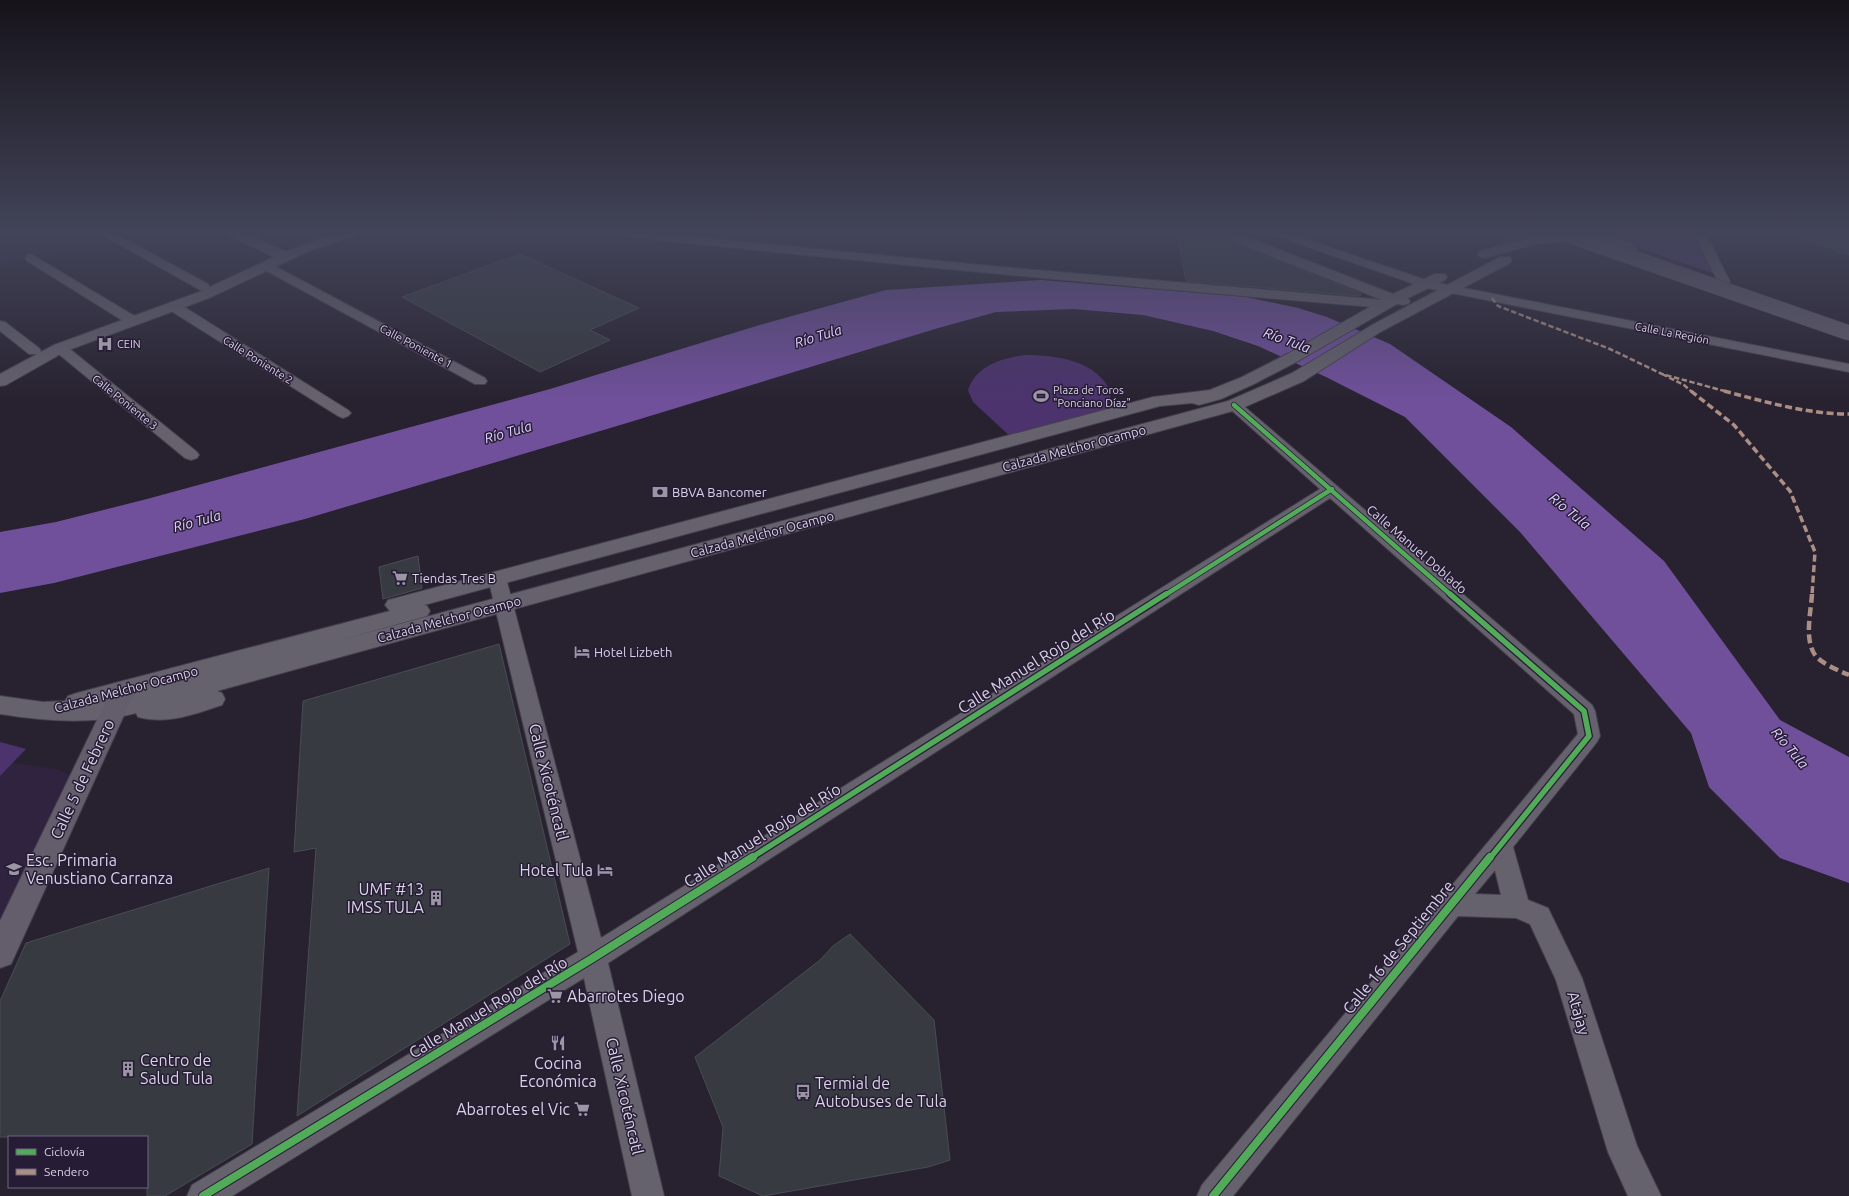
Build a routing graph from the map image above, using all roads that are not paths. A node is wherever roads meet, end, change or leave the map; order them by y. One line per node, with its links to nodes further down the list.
1 (81, 289): 16 (street)
2 (200, 289): 16 (main road)
3 (217, 289): 15 (main road)
4 (310, 289): 26 (street, Calle Poniente 1)
5 (1196, 289): 14 (street)
6 (1370, 289): 14 (main road)
7 (1388, 289): 14 (main road)
8 (1417, 289): 14 (main road, Calzada Melchor Ocampo)
9 (1449, 289): 13 (main road, Calzada Melchor Ocampo); 24 (street, Calle La Región)
10 (1716, 289): 21 (main road)
11 (1722, 289): 20 (main road, bridge)
12 (1743, 289): 18 (main road)
13 (1436, 296): 14 (main road); 19 (main road, Calzada Melchor Ocampo)
14 (1399, 300): 19 (main road); 28 (main road, Calzada Melchor Ocampo)
15 (173, 306): 16 (main road); 29 (street, Calle Poniente 2)
16 (129, 319): 22 (main road); 23 (main road)
17 (0, 325): 23 (street)
18 (1849, 326)
19 (1377, 328): 28 (main road, Calzada Melchor Ocampo)
20 (1849, 333)
21 (1849, 340)
22 (60, 348): 27 (main road); 35 (street, Calle Poniente 3)
23 (34, 351): 25 (main road)
24 (1849, 368)
25 (0, 371)
26 (480, 380)
27 (0, 381)
28 (1236, 396): 30 (main road); 31 (main road, Calzada Melchor Ocampo); 32 (main road, Calzada Melchor Ocampo); 36 (main road); 37 (street, Calle Manuel Doblado)
29 (343, 413)
30 (1088, 420): 31 (main road); 33 (main road)
31 (1071, 436): 34 (main road, Calzada Melchor Ocampo)
32 (1098, 442): 36 (main road); 38 (main road, Calzada Melchor Ocampo)
33 (973, 450): 34 (main road); 41 (main road)
34 (1015, 451): 40 (main road, Calzada Melchor Ocampo)
35 (191, 455)
36 (1061, 463): 39 (main road)
37 (1332, 489): 45 (street, Calle Manuel Doblado); 50 (street, Calle Manuel Rojo del Río)
38 (806, 521): 39 (main road); 42 (main road, Calzada Melchor Ocampo)
39 (793, 538): 42 (main road)
40 (592, 565): 41 (main road); 42 (main road, Calzada Melchor Ocampo)
41 (534, 568): 42 (main road)
42 (502, 597): 43 (main road, Calzada Melchor Ocampo); 43 (main road); 50 (street, Calle Xicoténcatl)
43 (119, 701): 44 (main road, Calzada Melchor Ocampo); 49 (main road, Calle 5 de Febrero)
44 (0, 706)
45 (1584, 711): 46 (street, Calle 16 de Septiembre)
46 (1500, 844): 47 (street, Calle 16 de Septiembre); 48 (street)
47 (1450, 904): 48 (street, Atajay); 53 (street, Calle 16 de Septiembre)
48 (1517, 907): 54 (street, Atajay)
49 (0, 954)
50 (593, 958): 51 (street, Calle Manuel Rojo del Río); 52 (street, Calle Xicoténcatl)
51 (203, 1196)
52 (648, 1196)
53 (1213, 1196)
54 (1646, 1196)

